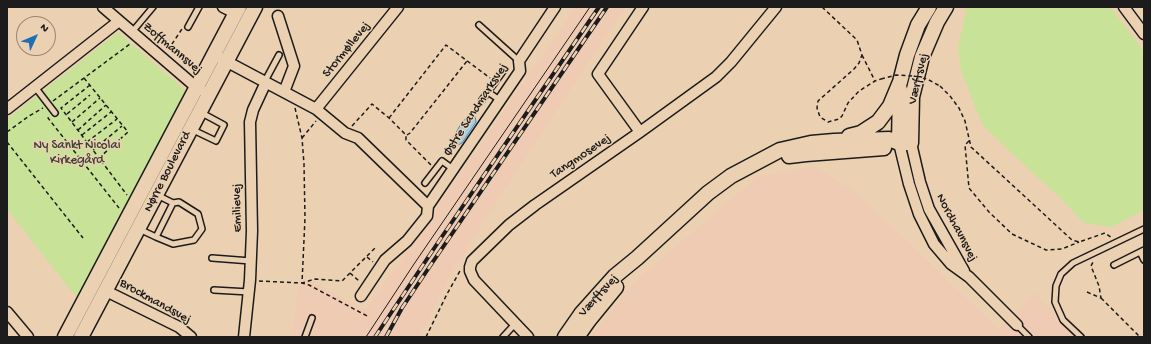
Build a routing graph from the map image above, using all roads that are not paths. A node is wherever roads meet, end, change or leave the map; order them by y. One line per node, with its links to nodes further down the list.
1 (103, 7): 14 (street, Zoffmannsvej)
2 (153, 7): 18 (lane)
3 (199, 7): 16 (lane)
4 (255, 7): 20 (street, Nørre Boulevard)
5 (555, 7): 21 (street, Østre Sandmarksvej)
6 (643, 7): 36 (street)
7 (776, 7): 36 (street, Tangmosevej)
8 (929, 7): 24 (street, Værftsvej)
9 (946, 7): 38 (street, Værftsvej)
10 (1124, 7): 17 (street)
11 (395, 8): 32 (street, Stormøllevej)
12 (232, 9): 20 (street, Nørre Boulevard)
13 (278, 16): 28 (street)
14 (119, 21): 18 (street, Zoffmannsvej); 25 (street)
15 (479, 25): 21 (lane)
16 (188, 27)
17 (1144, 34)
18 (135, 35): 26 (street, Zoffmannsvej)
19 (278, 55): 23 (lane)
20 (220, 58): 23 (street); 26 (street, Nørre Boulevard)
21 (519, 61): 30 (street, Østre Sandmarksvej)
22 (504, 70): 27 (lane)
23 (266, 82): 28 (street); 53 (street, Emilievej)
24 (900, 82): 37 (street, Værftsvej); 38 (street, Værftsvej)
25 (35, 87): 31 (street); 34 (lane)
26 (202, 90): 33 (street, Nørre Boulevard); 35 (street, Nørre Boulevard)
27 (488, 92): 29 (lane); 30 (lane)
28 (288, 94): 32 (street)
29 (482, 100)
30 (501, 101): 40 (street, Østre Sandmarksvej)
31 (7, 109)
32 (319, 111): 44 (street)
33 (199, 112): 35 (street, Nørre Boulevard); 35 (lane)
34 (55, 113)
35 (184, 125): 42 (street, Nørre Boulevard); 45 (street, Nørre Boulevard)
36 (640, 132): 61 (street, Tangmosevej)
37 (834, 141): 38 (street, Værftsvej); 39 (street, Værftsvej)
38 (905, 143): 39 (street, Værftsvej); 62 (street, Nordhavnsvej)
39 (754, 164): 51 (street, Værftsvej)
40 (453, 169): 41 (lane); 44 (street, Østre Sandmarksvej)
41 (425, 183)
42 (156, 194): 43 (lane); 46 (street, Nørre Boulevard)
43 (173, 203): 48 (lane); 48 (lane)
44 (428, 206): 58 (street, Østre Sandmarksvej)
45 (126, 220): 46 (lane); 64 (street, Nørre Boulevard)
46 (138, 228): 48 (lane); 56 (street, Nørre Boulevard)
47 (1144, 229): 74 (lane)
48 (156, 237)
49 (1142, 251): 52 (lane); 54 (lane)
50 (212, 258): 53 (lane)
51 (637, 258): 71 (street, Værftsvej); 72 (street, Værftsvej)
52 (1144, 260)
53 (251, 261): 57 (street, Emilievej)
54 (1114, 265)
55 (214, 290): 57 (lane)
56 (106, 291): 65 (street, Nørre Boulevard); 66 (street, Brockmandsvej)
57 (249, 292): 67 (street, Emilievej)
58 (363, 292)
59 (7, 312): 63 (street)
60 (312, 318): 68 (lane)
61 (515, 324): 69 (lane); 70 (street)
62 (1017, 325): 73 (lane, Nordhavnsvej)
63 (28, 337)
64 (65, 337)
65 (81, 337)
66 (190, 337)
67 (244, 337)
68 (305, 337)
69 (503, 337)
70 (528, 337)
71 (565, 337)
72 (577, 337)
73 (1029, 337)
74 (1081, 337)

